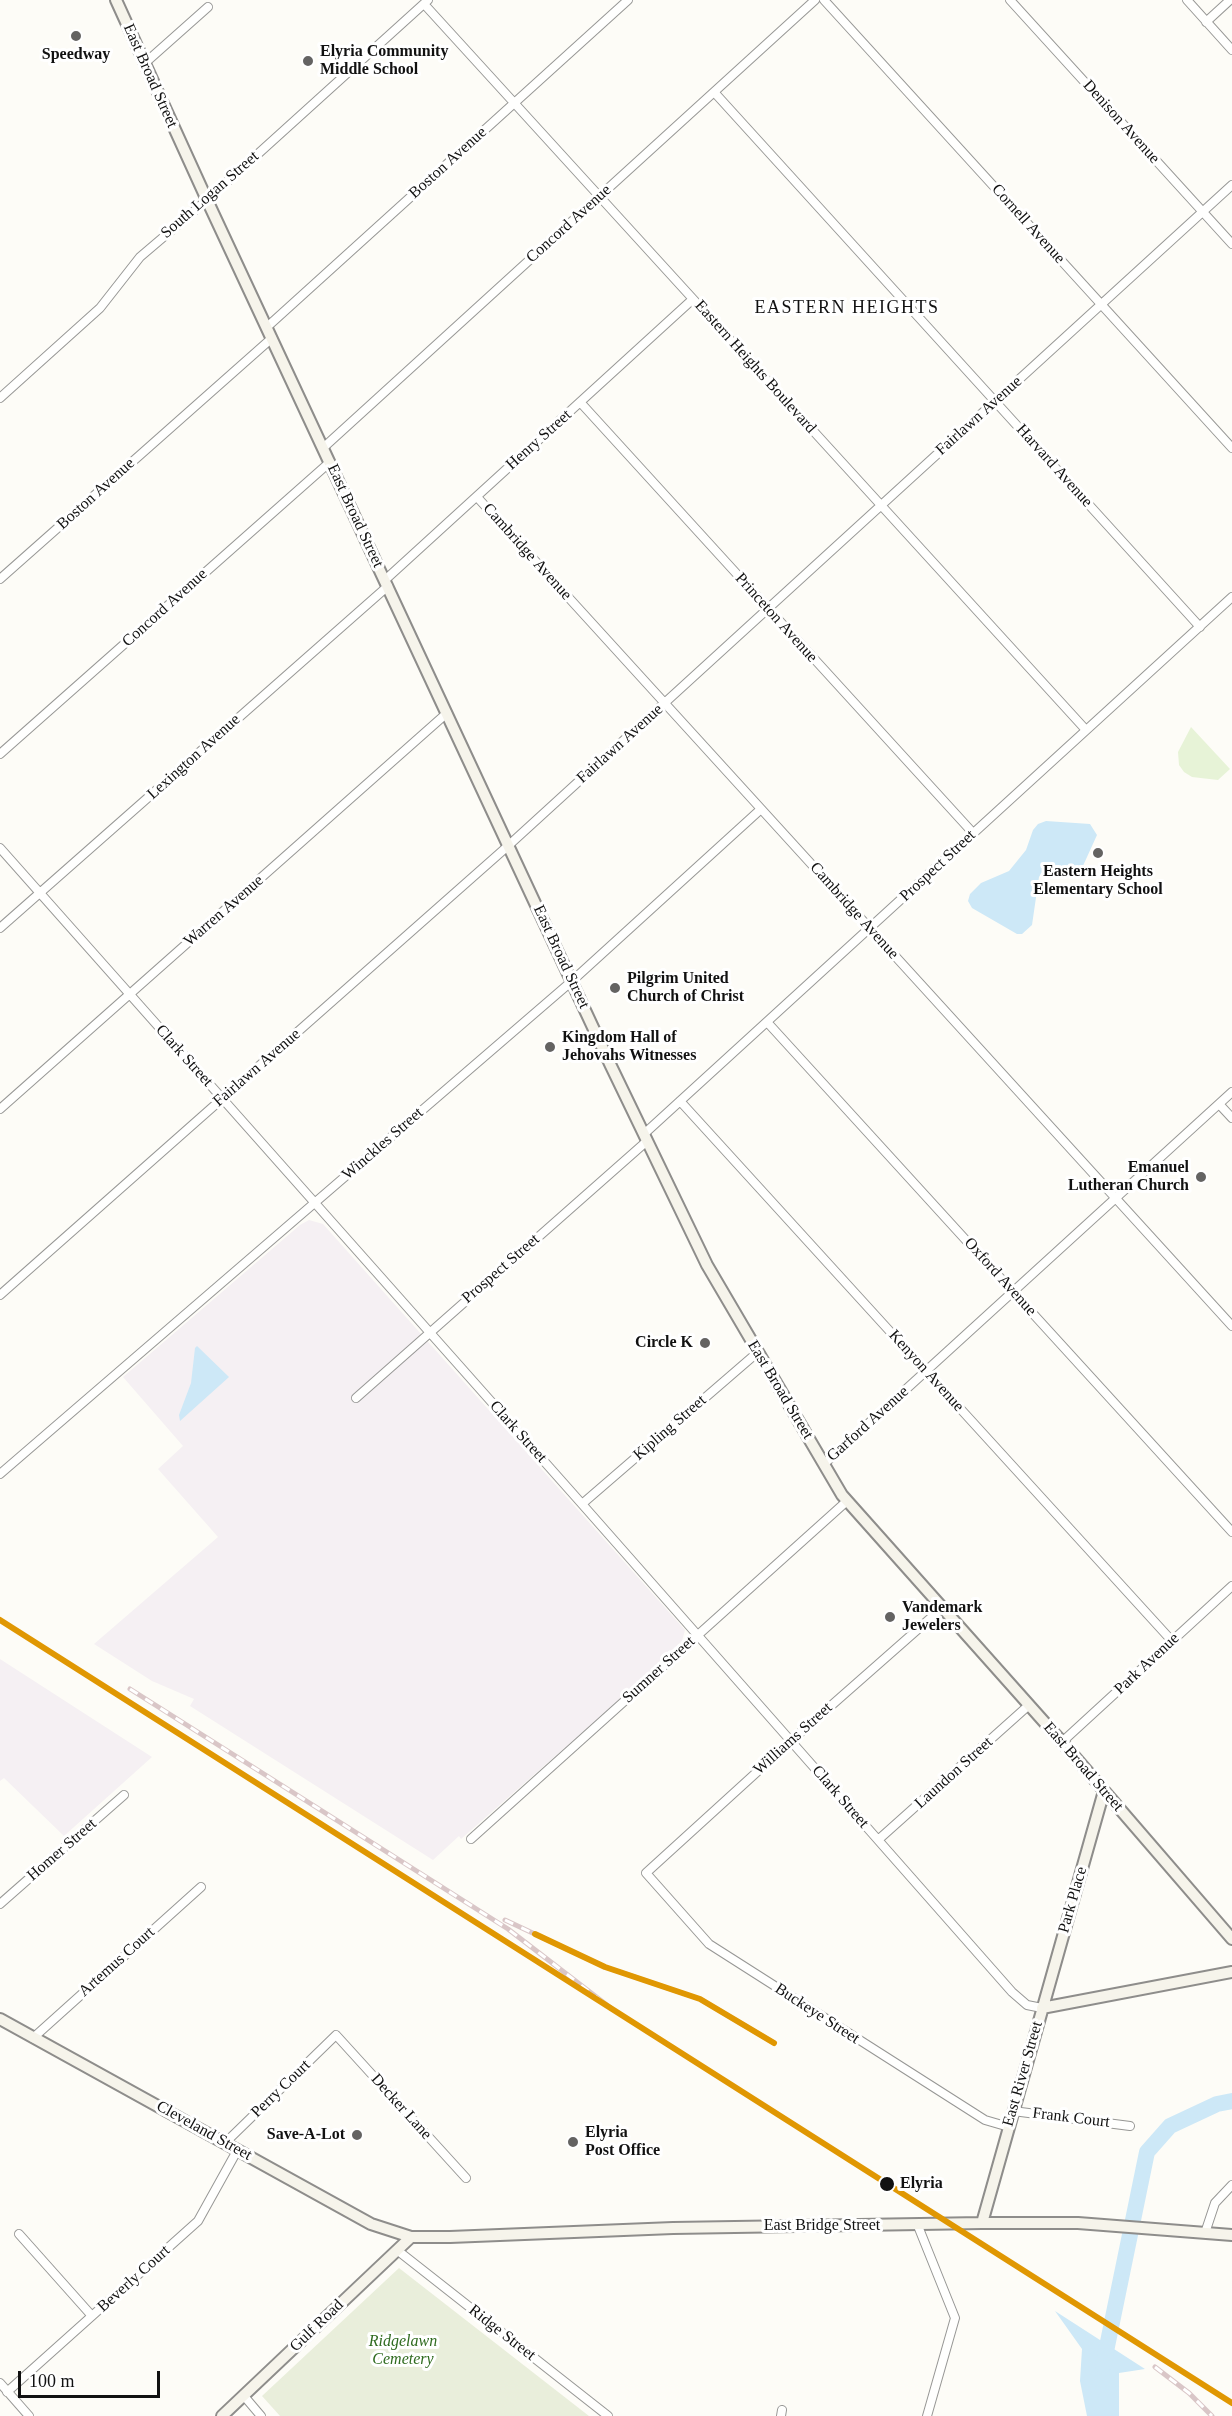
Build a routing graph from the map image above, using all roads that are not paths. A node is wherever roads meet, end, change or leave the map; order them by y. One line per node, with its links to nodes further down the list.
1 (116, 0): 12 (street, East Broad Street)
2 (628, 0): 14 (street, Boston Avenue)
3 (815, 0): 13 (street, Concord Avenue)
4 (824, 0): 21 (street, Cornell Avenue)
5 (1010, 0): 18 (street, Denison Avenue)
6 (1186, 0): 10 (street)
7 (1230, 0): 10 (street)
8 (426, 2): 14 (street, Eastern Heights Boulevard); 17 (street, South Logan Street)
9 (208, 7): 12 (street)
10 (1206, 22): 11 (street)
11 (1232, 50)
12 (145, 63): 17 (street, East Broad Street)
13 (714, 92): 16 (street, Concord Avenue); 25 (street, Harvard Avenue)
14 (514, 103): 16 (street, Eastern Heights Boulevard); 22 (street, Boston Avenue)
15 (1232, 185): 18 (street, Fairlawn Avenue)
16 (599, 197): 20 (street, Eastern Heights Boulevard); 27 (street, Concord Avenue)
17 (207, 200): 22 (street, East Broad Street); 24 (street, South Logan Street)
18 (1202, 212): 19 (street, Denison Avenue); 21 (street, Fairlawn Avenue)
19 (1232, 244)
20 (693, 299): 26 (street, Henry Street); 31 (street, Eastern Heights Boulevard)
21 (1101, 304): 25 (street, Fairlawn Avenue); 28 (street, Cornell Avenue)
22 (267, 327): 23 (street, East Broad Street)
23 (272, 338): 27 (street, East Broad Street); 32 (street, Boston Avenue)
24 (0, 398)
25 (995, 401): 31 (street, Fairlawn Avenue); 36 (street, Harvard Avenue)
26 (580, 402): 30 (street, Henry Street); 35 (street, Princeton Avenue)
27 (323, 448): 29 (street, East Broad Street)
28 (1232, 448)
29 (330, 462): 33 (street, East Broad Street); 40 (street, Concord Avenue)
30 (477, 496): 33 (street, Henry Street); 37 (street, Cambridge Avenue)
31 (881, 505): 35 (street, Fairlawn Avenue); 39 (street, Eastern Heights Boulevard)
32 (0, 579)
33 (386, 583): 38 (street, East Broad Street); 45 (street, Lexington Avenue)
34 (1232, 597): 36 (street, Prospect Street)
35 (768, 609): 37 (street, Fairlawn Avenue); 42 (street, Princeton Avenue)
36 (1200, 627): 39 (street, Prospect Street)
37 (665, 703): 41 (street, Cambridge Avenue); 43 (street, Fairlawn Avenue)
38 (447, 713): 43 (street, East Broad Street); 49 (street, Warren Avenue)
39 (1086, 730): 42 (street, Prospect Street)
40 (0, 754)
41 (761, 808): 47 (street, Cambridge Avenue); 48 (street, Winckles Street)
42 (973, 833): 47 (street, Prospect Street)
43 (509, 845): 48 (street, East Broad Street); 52 (street, Fairlawn Avenue)
44 (0, 848): 45 (street, Clark Street)
45 (40, 893): 46 (street, Lexington Avenue); 49 (street, Clark Street)
46 (0, 928)
47 (870, 928): 50 (street, Prospect Street); 58 (street, Cambridge Avenue)
48 (572, 981): 57 (street, East Broad Street); 59 (street, Winckles Street)
49 (129, 994): 52 (street, Clark Street); 55 (street, Warren Avenue)
50 (767, 1022): 53 (street, Prospect Street); 60 (street, Oxford Avenue)
51 (1232, 1092): 54 (street, Garford Avenue)
52 (222, 1099): 59 (street, Clark Street); 61 (street, Fairlawn Avenue)
53 (680, 1101): 57 (street, Prospect Street); 65 (street, Kenyon Avenue)
54 (1219, 1104): 56 (street); 58 (street, Garford Avenue)
55 (0, 1109)
56 (1232, 1118)
57 (646, 1138): 63 (street, Prospect Street); 64 (street, East Broad Street)
58 (1116, 1198): 60 (street, Garford Avenue); 62 (street, Cambridge Avenue)
59 (314, 1203): 63 (street, Clark Street); 68 (street, Winckles Street)
60 (1013, 1292): 65 (street, Garford Avenue); 71 (street, Oxford Avenue)
61 (0, 1295)
62 (1232, 1326)
63 (429, 1332): 66 (street, Prospect Street); 70 (street, Clark Street)
64 (758, 1352): 67 (street, East Broad Street); 70 (street, Kipling Street)
65 (926, 1371): 67 (street, Garford Avenue); 75 (street, Kenyon Avenue)
66 (356, 1398)
67 (824, 1464): 69 (street, East Broad Street)
68 (0, 1474)
69 (847, 1501): 73 (street, East Broad Street); 74 (street, Sumner Street)
70 (582, 1504): 74 (street, Clark Street)
71 (1232, 1532)
72 (1232, 1586): 75 (street, Park Avenue)
73 (942, 1608): 76 (street, East Broad Street); 77 (street, Williams Street)
74 (698, 1635): 77 (street, Clark Street); 81 (street, Sumner Street)
75 (1172, 1641): 78 (street, Park Avenue)
76 (1029, 1705): 78 (street, East Broad Street); 82 (street, Laundon Street)
77 (791, 1741): 82 (street, Clark Street); 83 (street, Williams Street)
78 (1062, 1742): 79 (street, East Broad Street)
79 (1104, 1791): 86 (street, East Broad Street); 88 (street, Park Place)
80 (124, 1795): 85 (street, Homer Street)
81 (471, 1839)
82 (878, 1840): 88 (street, Clark Street)
83 (646, 1873): 94 (street, Buckeye Street)
84 (201, 1887): 91 (street, Artemus Court)
85 (0, 1905)
86 (1232, 1939)
87 (1232, 1972): 88 (street, East River Street)
88 (1042, 2008): 92 (street, East River Street)
89 (0, 2019): 91 (street, Cleveland Street)
90 (336, 2035): 95 (street, Perry Court); 97 (street, Decker Lane)
91 (33, 2038): 95 (street, Cleveland Street)
92 (1013, 2111): 93 (street, Frank Court); 94 (street, East River Street)
93 (1130, 2126)
94 (1009, 2127): 99 (street, East River Street)
95 (226, 2142): 96 (street, Cleveland Street)
96 (238, 2149): 104 (street, Cleveland Street); 106 (street, Beverly Court)
97 (466, 2178)
98 (1232, 2184): 101 (street)
99 (982, 2223): 100 (street, East Bridge Street); 101 (street, East Bridge Street)
100 (918, 2226): 104 (street, East Bridge Street); 114 (street)
101 (1205, 2233): 103 (street, East Bridge Street)
102 (19, 2234): 106 (street)
103 (1232, 2235)
104 (411, 2236): 105 (street, Gulf Road)
105 (397, 2250): 109 (street, Gulf Road); 113 (street, Ridge Street)
106 (92, 2316): 108 (street, Beverly Court)
107 (0, 2383): 108 (street)
108 (8, 2392): 110 (street)
109 (244, 2396): 111 (street, Gulf Road); 112 (street)
110 (29, 2416)
111 (222, 2416)
112 (261, 2416)
113 (608, 2416)
114 (927, 2416)

